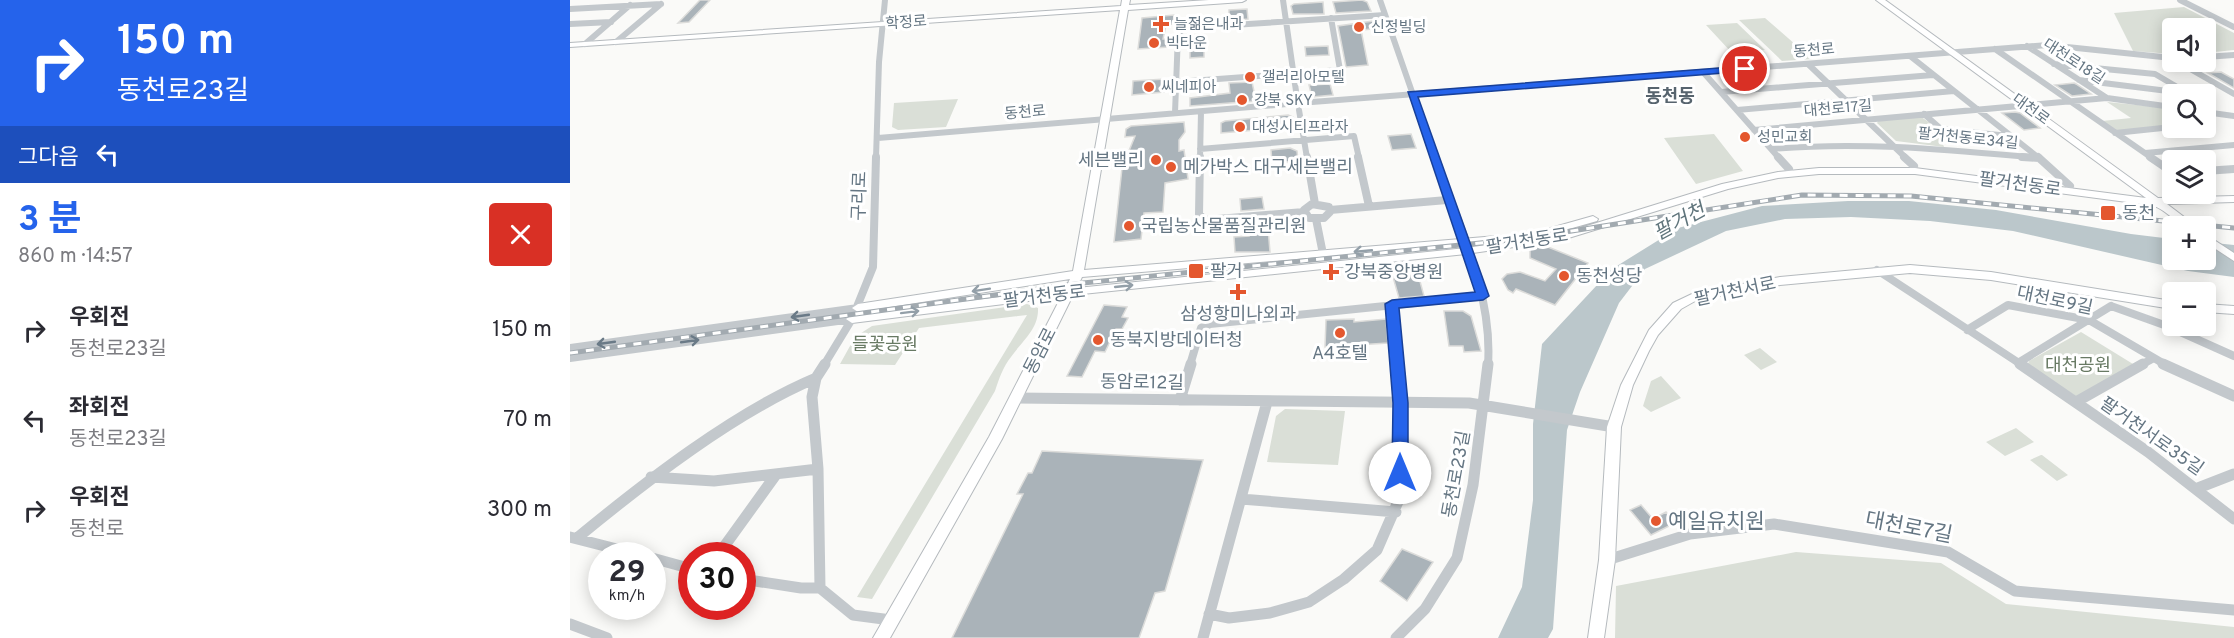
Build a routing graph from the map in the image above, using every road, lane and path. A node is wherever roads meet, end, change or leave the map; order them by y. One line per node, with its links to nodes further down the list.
1 (636, 0): 10 (street)
2 (885, 0): 16 (street, 구리로)
3 (1242, 0): 9 (main road, 학정로)
4 (1283, 0): 14 (street)
5 (1380, 0): 12 (street, 동천로23길)
6 (1880, 0): 24 (main road, 대천로)
7 (2180, 0): 18 (street)
8 (663, 2): 10 (street); 19 (street)
9 (1125, 4): 16 (main road, 학정로); 61 (main road, 동암로)
10 (630, 5): 11 (street); 15 (street)
11 (570, 9)
12 (1385, 15): 13 (street); 42 (street, 동천로23길)
13 (1330, 18): 14 (street); 33 (street)
14 (1286, 21): 33 (street); 36 (street)
15 (611, 22): 17 (street); 20 (street)
16 (882, 23): 19 (main road, 학정로); 68 (street, 구리로)
17 (570, 24)
18 (2234, 27)
19 (616, 42): 20 (main road, 학정로)
20 (585, 44): 21 (main road, 학정로)
21 (570, 45)
22 (2027, 46): 23 (street, 동천로); 28 (street, 동천로); 30 (street, 대천로18길)
23 (1995, 49): 24 (street, 동천로); 47 (street)
24 (1953, 53): 26 (street, 동천로); 50 (main road, 대천로)
25 (2234, 55): 27 (street)
26 (1910, 56): 29 (street, 동천로); 34 (street)
27 (2216, 56)
28 (2162, 57)
29 (1808, 64): 31 (street, 동천로); 37 (street, 팔거천동로34길)
30 (2054, 64): 35 (street, 대천로18길); 38 (street)
31 (1703, 72): 41 (street); 42 (street, 동천로)
32 (2196, 72): 43 (street)
33 (1294, 74): 36 (street); 44 (street)
34 (1933, 75): 37 (street); 39 (street)
35 (2079, 80): 40 (street); 45 (street, 대천로18길)
36 (1177, 82): 57 (street)
37 (1828, 83): 41 (street); 46 (street, 팔거천동로34길)
38 (2172, 84)
39 (1954, 91): 46 (street); 54 (street)
40 (2162, 91)
41 (1721, 92): 53 (street)
42 (1412, 94): 48 (street, 동천로); 83 (street, 동천로23길)
43 (2234, 94)
44 (1297, 98): 48 (street); 49 (street)
45 (2107, 98): 47 (street, 대천로18길); 51 (street, 대천로18길)
46 (1847, 101): 53 (street); 63 (street, 팔거천동로34길)
47 (2071, 101): 50 (street, 대천로18길); 66 (street, 대천로18길)
48 (1312, 102): 52 (street)
49 (1287, 104): 52 (street); 56 (street, 동천로)
50 (2026, 105): 54 (street, 대천로17길); 84 (main road, 대천로)
51 (2162, 107)
52 (1299, 110): 69 (street)
53 (1737, 110): 65 (street)
54 (1977, 110): 59 (street, 대천로17길); 67 (street)
55 (2216, 110): 60 (street)
56 (1201, 112): 57 (street, 동천로); 72 (street)
57 (1175, 113): 61 (street, 동천로)
58 (2216, 113): 60 (street)
59 (1924, 114): 63 (street, 대천로17길); 67 (street)
60 (2223, 114): 62 (street)
61 (1105, 118): 68 (street, 동천로); 96 (main road, 동암로)
62 (2234, 118)
63 (1866, 119): 65 (street, 대천로17길); 70 (street, 팔거천동로34길)
64 (2162, 128): 66 (street)
65 (1754, 130): 73 (street)
66 (2115, 133): 74 (street, 대천로18길)
67 (2012, 136): 75 (street)
68 (878, 138): 102 (street, 구리로)
69 (1305, 140): 72 (street); 85 (street); 86 (street)
70 (1894, 145): 73 (street, 팔거천동로34길); 75 (street, 팔거천동로34길); 77 (street, 팔거천동로34길)
71 (2234, 145): 74 (street)
72 (1200, 149): 88 (street)
73 (1772, 149): 78 (street)
74 (2145, 153): 76 (street, 대천로18길)
75 (2039, 158): 81 (street)
76 (2162, 165)
77 (1914, 166): 78 (main road, 팔거천동로); 81 (main road, 팔거천동로)
78 (1789, 169): 92 (main road, 팔거천동로)
79 (2234, 169): 80 (street)
80 (2216, 170)
81 (2070, 186): 84 (main road, 팔거천동로)
82 (2234, 199): 84 (main road, 팔거천동로)
83 (1447, 200): 86 (street); 92 (street, 동천로23길)
84 (2155, 200): 89 (main road, 대천로); 92 (main road, 팔거천동로)
85 (1315, 204): 87 (street); 88 (street)
86 (1369, 206): 87 (street)
87 (1330, 210): 90 (street)
88 (1304, 212): 90 (street)
89 (2177, 216)
90 (1316, 219): 93 (street)
91 (2216, 245): 94 (main road)
92 (1465, 246): 93 (main road, 팔거천동로, one-way to 93); 97 (main road, 팔거천동로, one-way to 92); 98 (street, 동천로23길)
93 (1323, 254): 96 (main road, 팔거천동로)
94 (2234, 258)
95 (1876, 270): 99 (main road, 팔거천서로); 107 (street, 팔거천서로35길); 121 (main road, 팔거천서로)
96 (1078, 274): 97 (main road, 동암로); 102 (main road, 팔거천동로, one-way to 102)
97 (1070, 292): 105 (main road, 팔거천동로, one-way to 97); 115 (main road, 동암로)
98 (1483, 296): 100 (street); 120 (street, 동천로23길)
99 (2109, 301): 101 (main road, 팔거천서로); 106 (street); 109 (street, 팔거천서로)
100 (1392, 304): 116 (street); 119 (street)
101 (2162, 304)
102 (858, 308): 105 (street, 구리로); 108 (street, 팔거천동로, one-way to 108)
103 (2216, 309): 104 (main road)
104 (2234, 310)
105 (852, 319): 110 (street, 팔거천동로, one-way to 105); 113 (street, 구리로)
106 (2089, 320): 107 (street, 대천로9길); 111 (street, 대천로9길); 112 (street)
107 (1967, 330): 112 (street, 팔거천서로35길)
108 (570, 348)
109 (2234, 356)
110 (570, 358)
111 (2152, 359): 114 (street, 대천로9길); 118 (street)
112 (2018, 363): 118 (street, 팔거천서로35길)
113 (816, 378): 122 (street, 구리로); 125 (street)
114 (2234, 396)
115 (1016, 398): 116 (street, 동암로12길); 138 (main road, 동암로)
116 (1180, 400): 117 (street, 동암로12길)
117 (1267, 402): 119 (street, 동암로12길); 127 (street)
118 (2076, 402): 126 (street, 팔거천서로35길)
119 (1400, 403): 120 (street, 동암로12길); 128 (street)
120 (1485, 404): 121 (street, 동암로12길); 143 (street, 동천로23길)
121 (1614, 427): 133 (main road, 팔거천서로)
122 (818, 470): 124 (street); 135 (street, 구리로)
123 (2234, 474): 126 (street)
124 (775, 476): 125 (street); 132 (street)
125 (651, 477): 130 (street)
126 (2198, 488): 129 (street, 팔거천서로35길)
127 (1240, 499): 128 (street); 137 (street)
128 (1396, 512): 137 (street)
129 (2234, 519)
130 (574, 537): 131 (street)
131 (592, 542)
132 (727, 542)
133 (1607, 560): 136 (street, 대천로7길); 144 (main road, 팔거천서로)
134 (756, 581): 135 (street)
135 (820, 588): 138 (street)
136 (2234, 610)
137 (1209, 614): 142 (street)
138 (891, 620): 141 (main road, 동암로)
139 (570, 624): 140 (street)
140 (608, 638)
141 (881, 638)
142 (1203, 638)
143 (1396, 638)
144 (1596, 638)

